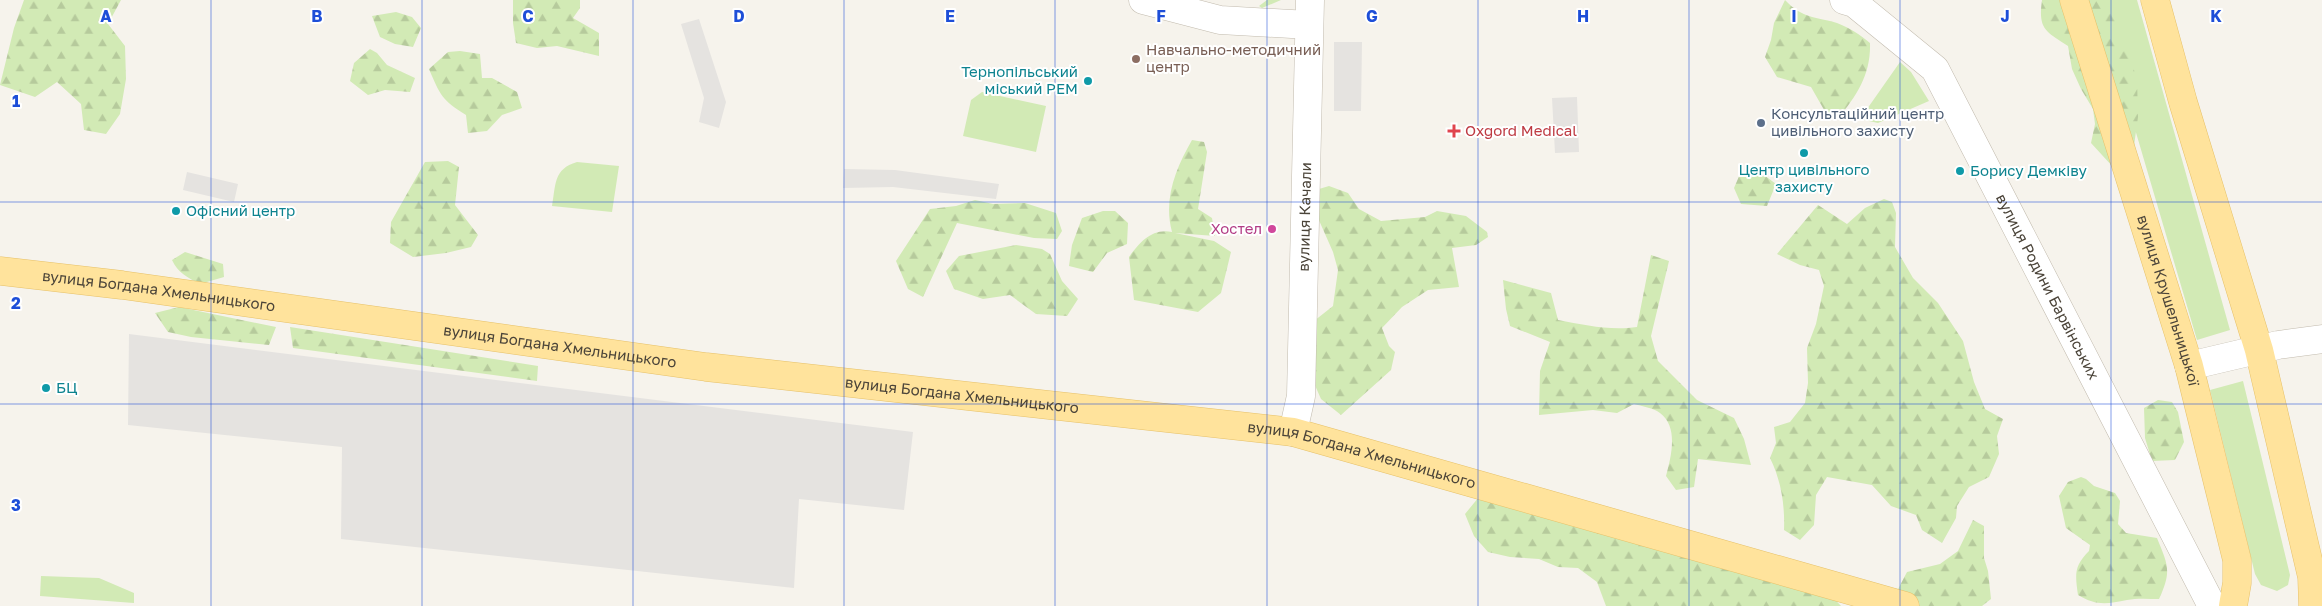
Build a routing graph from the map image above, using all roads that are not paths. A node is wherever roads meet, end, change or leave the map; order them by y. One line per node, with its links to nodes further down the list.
1 (1143, 0): 5 (street)
2 (1844, 0): 12 (street, вулиця Родини Барвінських)
3 (2074, 0): 9 (main road, вулиця Крушельницької)
4 (2155, 0): 8 (main road)
5 (1310, 13): 10 (street, вулиця Качали)
6 (0, 271): 10 (main road, вулиця Богдана Хмельницького)
7 (2322, 339): 8 (street)
8 (2259, 350): 9 (street); 14 (main road)
9 (2189, 366): 13 (main road, вулиця Крушельницької)
10 (1293, 432): 11 (main road, вулиця Богдана Хмельницького)
11 (1905, 606)
12 (2212, 606)
13 (2232, 606)
14 (2313, 606)

